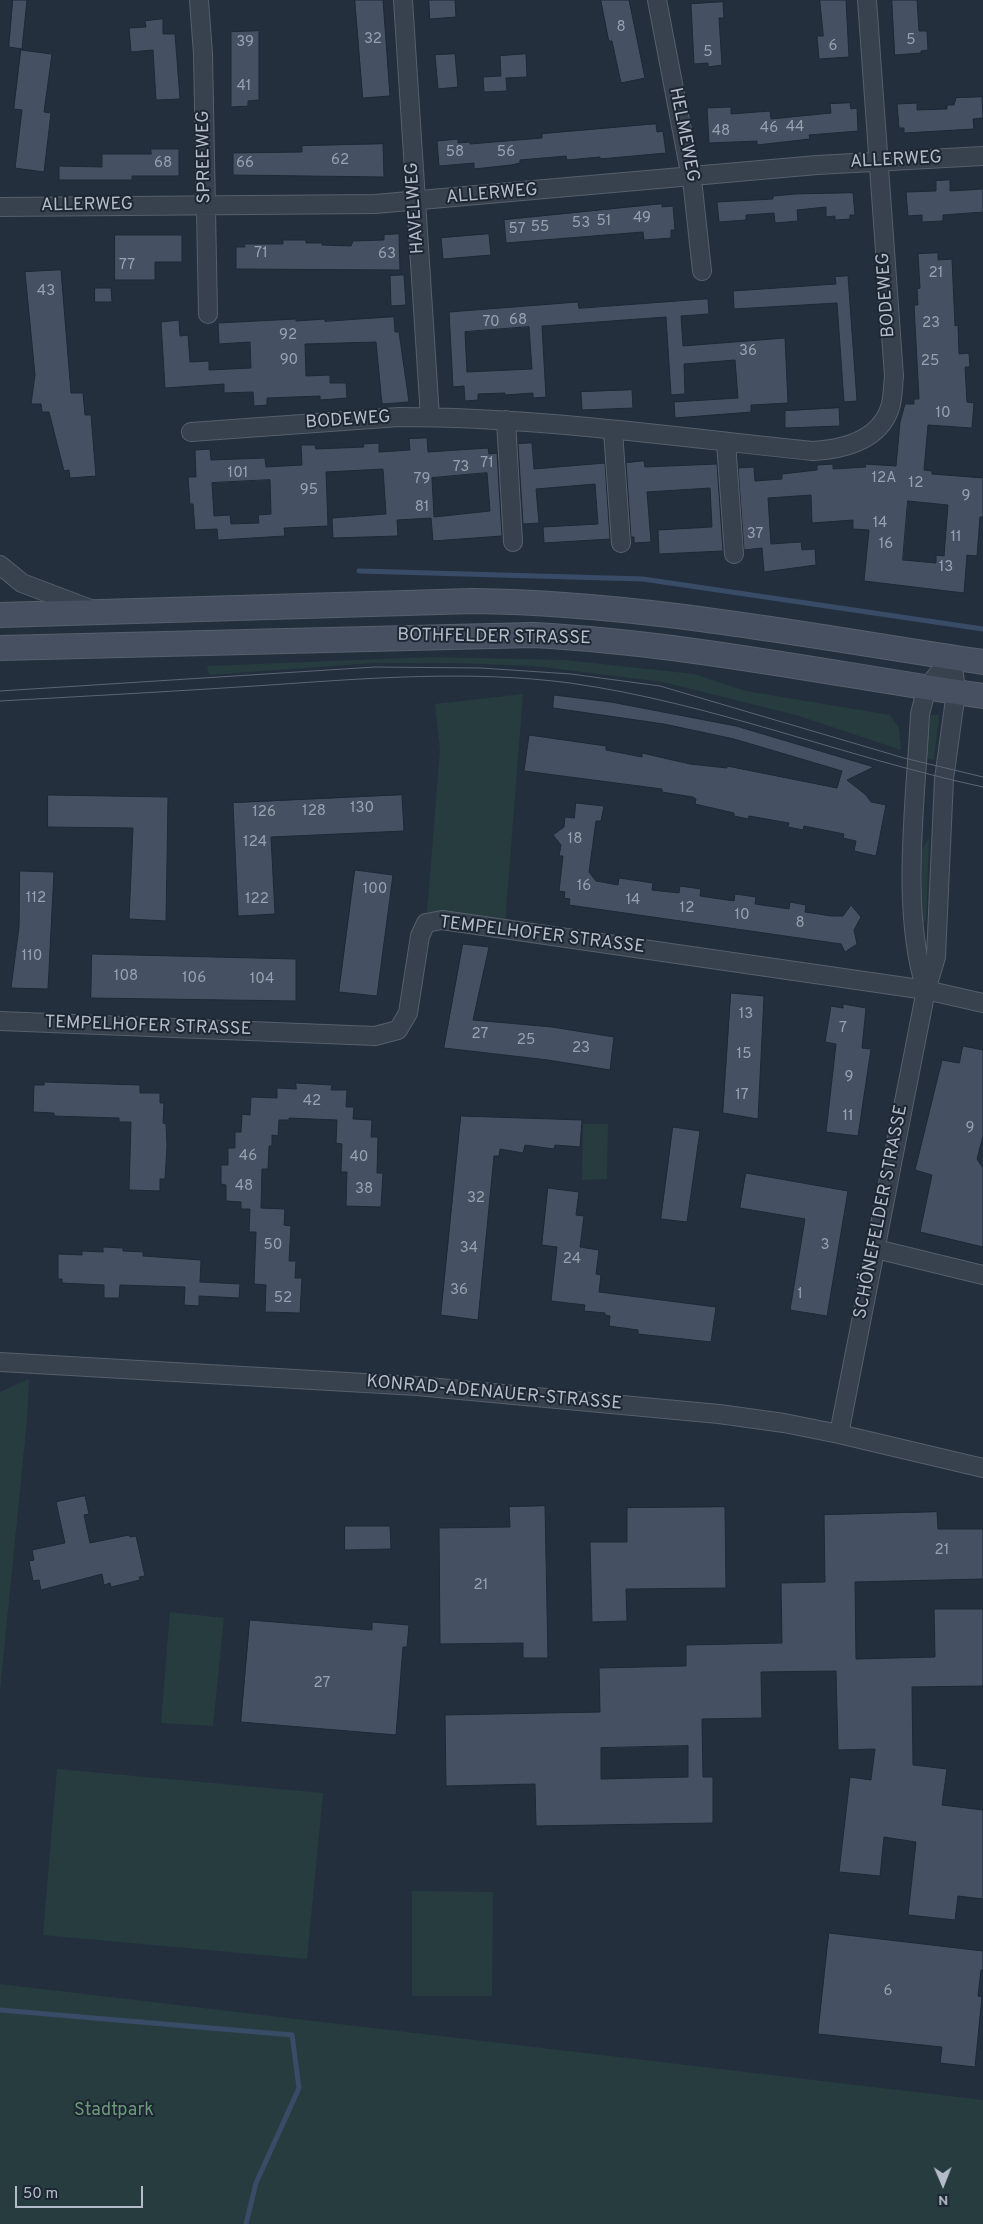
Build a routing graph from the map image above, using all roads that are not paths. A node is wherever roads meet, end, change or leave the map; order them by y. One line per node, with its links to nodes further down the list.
1 (198, 0): 9 (street, SPREEWEG)
2 (403, 0): 8 (street, HAVELWEG)
3 (657, 0): 7 (street, HELMEWEG)
4 (866, 0): 6 (street, BODEWEG)
5 (983, 156): 6 (street, ALLERWEG)
6 (877, 162): 7 (street, ALLERWEG); 17 (street, BODEWEG)
7 (691, 176): 8 (street, ALLERWEG); 11 (street, HELMEWEG)
8 (416, 202): 9 (street, ALLERWEG); 13 (street, HAVELWEG)
9 (206, 206): 10 (street, ALLERWEG); 12 (street, SPREEWEG)
10 (0, 207)
11 (702, 271)
12 (208, 314)
13 (430, 417): 14 (street, BODEWEG); 16 (street, BODEWEG)
14 (506, 420): 15 (street, BODEWEG); 18 (street)
15 (613, 431): 17 (street, BODEWEG); 19 (street)
16 (191, 432)
17 (726, 442): 20 (street)
18 (513, 542)
19 (621, 543)
20 (734, 554)
21 (0, 564): 22 (street)
22 (100, 612): 23 (main road, BOTHFELDER STRASSE); 25 (main road, BOTHFELDER STRASSE)
23 (0, 615)
24 (0, 648): 27 (main road, BOTHFELDER STRASSE)
25 (952, 658): 26 (main road, BOTHFELDER STRASSE); 27 (street, SCHÖNEFELDER STRASSE); 28 (street, SCHÖNEFELDER STRASSE)
26 (983, 662)
27 (927, 688): 28 (main road, BOTHFELDER STRASSE); 31 (street, SCHÖNEFELDER STRASSE)
28 (956, 692): 29 (main road, BOTHFELDER STRASSE); 30 (street, SCHÖNEFELDER STRASSE)
29 (983, 696)
30 (942, 816): 31 (street); 32 (street, SCHÖNEFELDER STRASSE)
31 (914, 835): 32 (street, SCHÖNEFELDER STRASSE)
32 (926, 990): 33 (street); 34 (street, TEMPELHOFER STRASSE); 35 (street, SCHÖNEFELDER STRASSE)
33 (983, 1003)
34 (0, 1021)
35 (876, 1249): 36 (street); 38 (street, SCHÖNEFELDER STRASSE)
36 (983, 1275)
37 (0, 1362): 38 (street, KONRAD-ADENAUER-STRASSE)
38 (839, 1434): 39 (street, KONRAD-ADENAUER-STRASSE)
39 (983, 1468)

